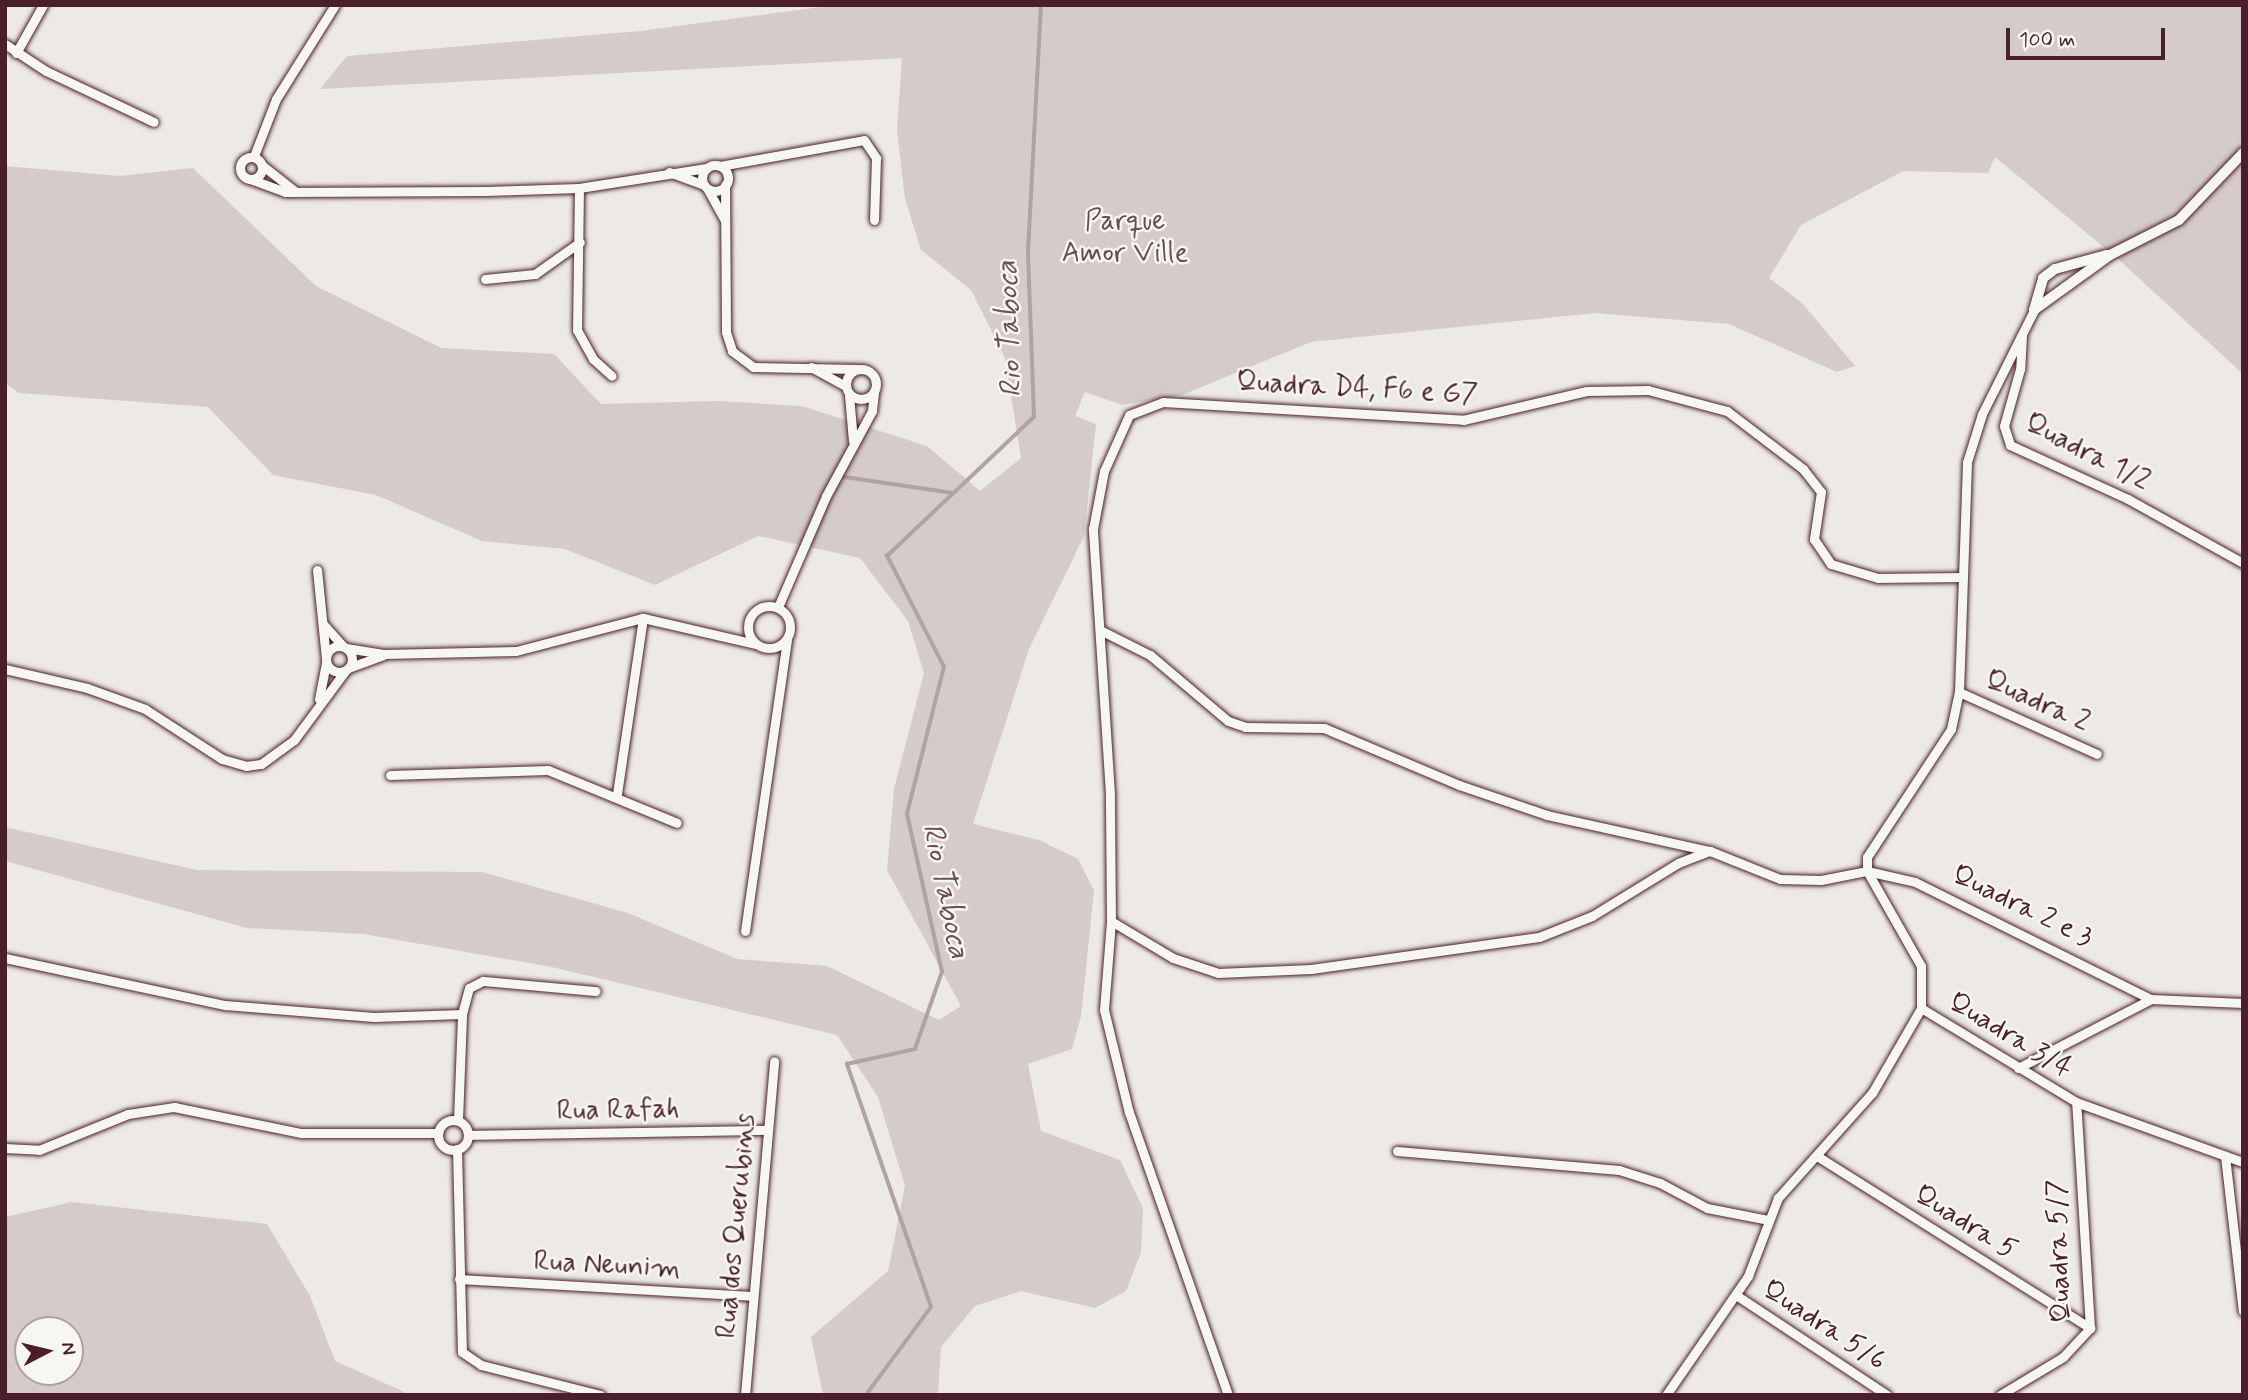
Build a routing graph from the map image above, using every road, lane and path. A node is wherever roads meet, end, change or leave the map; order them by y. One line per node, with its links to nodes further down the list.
1 (43, 5): 4 (street)
2 (335, 5): 7 (street)
3 (5, 44): 4 (street)
4 (16, 53): 5 (street)
5 (154, 122)
6 (2243, 153): 21 (street)
7 (254, 156): 9 (street); 13 (street)
8 (741, 159): 10 (street); 14 (street); 19 (street)
9 (263, 166): 13 (street); 17 (street)
10 (720, 166): 11 (street); 14 (street)
11 (706, 168): 12 (street); 15 (street)
12 (667, 172): 15 (street); 16 (street)
13 (250, 179): 17 (street)
14 (727, 181): 15 (street); 18 (street)
15 (706, 187): 18 (street)
16 (579, 188): 17 (street); 20 (street)
17 (297, 193)
18 (725, 220): 25 (street)
19 (874, 220)
20 (580, 242): 22 (street); 27 (street)
21 (2109, 255): 23 (street); 23 (street)
22 (485, 279)
23 (2034, 310): 24 (street)
24 (2022, 330): 31 (street, Quadra 1/2); 33 (street)
25 (809, 367): 26 (street); 28 (street)
26 (857, 369): 28 (street); 29 (street)
27 (612, 376)
28 (847, 391): 29 (street); 30 (street)
29 (874, 391): 30 (street)
30 (853, 441): 34 (street)
31 (2243, 563)
32 (317, 570): 36 (street)
33 (1962, 577): 38 (street, Quadra D4, F6 e G7); 49 (street)
34 (778, 607): 37 (street); 40 (street)
35 (643, 618): 39 (street); 44 (street); 53 (street)
36 (323, 624): 42 (street); 45 (street)
37 (748, 627): 39 (street); 41 (street)
38 (1102, 631): 55 (street); 57 (street)
39 (724, 638): 41 (street)
40 (787, 640): 43 (street); 46 (street)
41 (756, 644): 43 (street)
42 (345, 647): 44 (street); 45 (street); 48 (street)
43 (769, 649): 46 (street)
44 (384, 654): 48 (street)
45 (326, 660): 48 (street); 50 (street)
46 (786, 664): 58 (street)
47 (5, 669): 50 (street)
48 (347, 669): 50 (street)
49 (1959, 692): 51 (street, Quadra 2); 56 (street)
50 (319, 701)
51 (2096, 754)
52 (390, 775): 53 (street)
53 (617, 794): 54 (street)
54 (677, 823)
55 (1710, 851): 56 (street); 57 (street)
56 (1867, 871): 61 (street, Quadra 2 e 3); 63 (street)
57 (1111, 921): 86 (street)
58 (745, 931)
59 (5, 958): 64 (street)
60 (596, 991): 64 (street)
61 (2151, 999): 62 (street); 66 (street)
62 (2243, 1003)
63 (1921, 1008): 66 (street, Quadra 3/4); 75 (street)
64 (462, 1014): 68 (street)
65 (774, 1061): 69 (street, Rua dos Querubins)
66 (2018, 1068): 67 (street, Quadra 3/4)
67 (2076, 1102): 76 (street, Quadra 3/4); 83 (street, Quadra 5/7)
68 (458, 1120): 70 (street); 71 (street)
69 (768, 1130): 71 (street, Rua Rafah); 81 (street, Rua dos Querubins)
70 (438, 1133): 72 (street); 73 (street)
71 (468, 1135): 73 (street)
72 (5, 1148)
73 (457, 1149): 79 (street)
74 (1398, 1151): 78 (street)
75 (1816, 1156): 78 (street); 83 (street, Quadra 5)
76 (2225, 1156): 77 (street, Quadra 3/4); 82 (street)
77 (2243, 1161)
78 (1768, 1220): 80 (street)
79 (459, 1279): 81 (street, Rua Neunim); 84 (street)
80 (1736, 1295): 87 (street); 88 (street, Quadra 5/6)
81 (752, 1296): 85 (street, Rua dos Querubins)
82 (2243, 1311)
83 (2090, 1328): 89 (street, Quadra 5/7)
84 (600, 1395)
85 (746, 1395)
86 (1228, 1395)
87 (1666, 1395)
88 (1887, 1395)
89 (2000, 1395)

